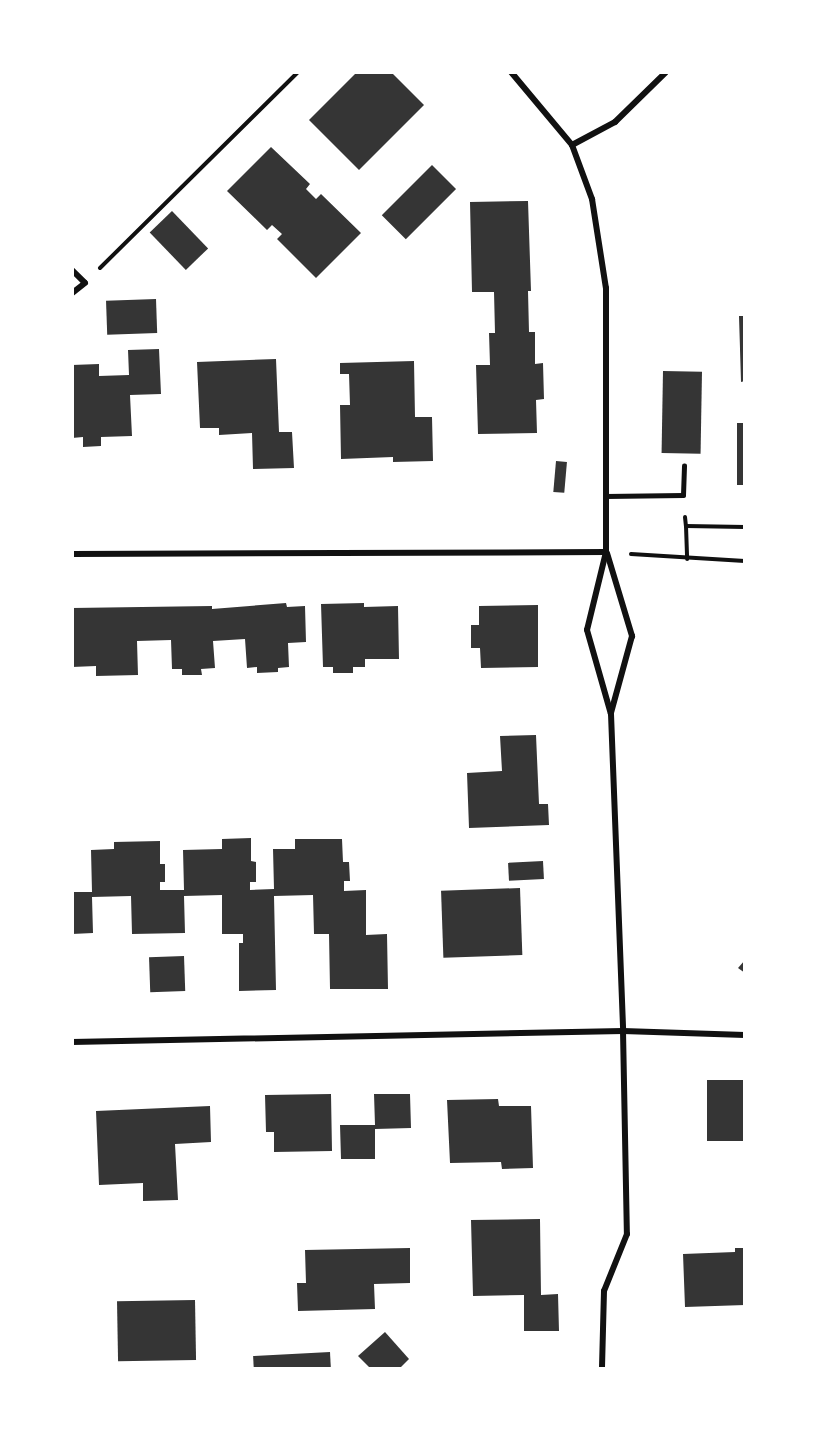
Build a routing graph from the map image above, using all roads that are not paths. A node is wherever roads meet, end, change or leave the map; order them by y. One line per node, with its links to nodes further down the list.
1 (511, 72): 3 (street)
2 (666, 72): 3 (street)
3 (572, 145): 7 (street)
4 (72, 270): 5 (street)
5 (72, 293)
6 (684, 466): 7 (lane)
7 (606, 496): 8 (street)
8 (606, 552): 9 (street); 10 (street); 10 (street)
9 (72, 554)
10 (611, 714): 11 (street)
11 (623, 1031): 12 (street); 13 (street); 14 (street)
12 (745, 1035)
13 (72, 1042)
14 (602, 1369)

